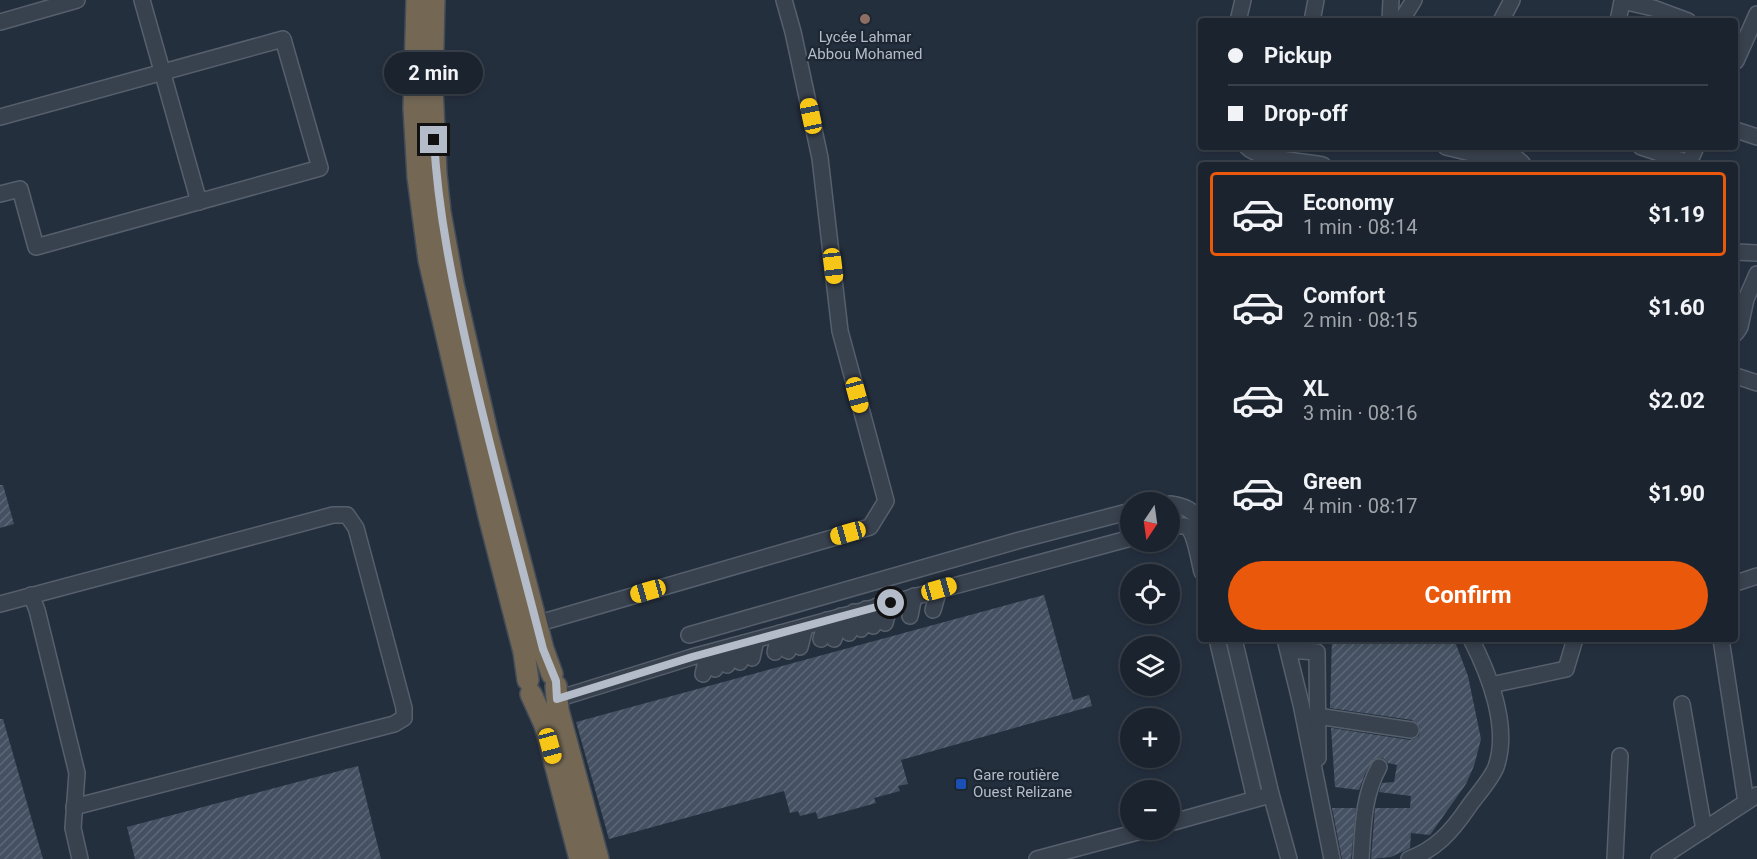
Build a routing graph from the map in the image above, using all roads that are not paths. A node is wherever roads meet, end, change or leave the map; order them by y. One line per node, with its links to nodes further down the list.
1 (77, 0): 19 (street)
2 (142, 0): 21 (street)
3 (417, 0): 66 (highway)
4 (434, 0): 55 (highway)
5 (784, 0): 55 (street)
6 (1316, 0): 13 (street)
7 (1391, 0): 14 (street)
8 (1414, 0): 15 (street)
9 (1512, 0): 16 (street)
10 (1240, 1): 12 (street)
11 (1757, 14): 20 (street)
12 (1238, 18)
13 (1312, 18)
14 (1390, 18)
15 (1403, 18)
16 (1503, 18)
17 (1619, 18): 18 (street)
18 (1680, 18)
19 (0, 22)
20 (1740, 38)
21 (162, 72): 22 (street); 35 (street); 35 (street)
22 (0, 117)
23 (1738, 130): 24 (street)
24 (1757, 137)
25 (1249, 150): 29 (street)
26 (1459, 150): 31 (street)
27 (1506, 150): 32 (street)
28 (1649, 150): 33 (street)
29 (1283, 158): 30 (street)
30 (1306, 162)
31 (1510, 162)
32 (1520, 162)
33 (1682, 162)
34 (0, 194): 35 (street)
35 (199, 202)
36 (1738, 252): 37 (street)
37 (1757, 252)
38 (1757, 274): 39 (street)
39 (1752, 301): 40 (street)
40 (1738, 330)
41 (1738, 377): 42 (street)
42 (1757, 383)
43 (1180, 506): 45 (street)
44 (1120, 515): 56 (street)
45 (1198, 518)
46 (1180, 525): 48 (street)
47 (1120, 541): 53 (street)
48 (1198, 555)
49 (1757, 576): 50 (street)
50 (1738, 582)
51 (31, 596): 52 (street); 76 (street); 76 (street)
52 (0, 604)
53 (823, 621): 54 (street); 54 (street); 54 (street); 54 (street); 63 (street); 63 (street); 63 (street); 63 (street); 63 (street); 63 (street); 65 (street)
54 (891, 621)
55 (536, 624): 65 (highway)
56 (689, 635)
57 (1218, 642): 75 (street)
58 (1235, 642): 72 (street)
59 (1472, 642): 64 (street)
60 (1574, 642): 64 (street)
61 (1722, 642): 74 (street)
62 (1286, 645): 68 (street); 73 (street)
63 (769, 654)
64 (1491, 685): 87 (street)
65 (555, 686): 66 (highway); 82 (highway)
66 (530, 687): 81 (highway)
67 (1682, 704): 78 (street)
68 (1317, 716): 69 (street); 73 (street)
69 (1411, 730)
70 (1620, 756): 88 (street)
71 (1378, 766): 86 (street)
72 (1271, 795): 75 (street); 84 (street)
73 (1318, 797): 85 (street)
74 (1752, 798): 78 (street)
75 (1255, 799): 77 (street)
76 (74, 807): 80 (street)
77 (1180, 820)
78 (1704, 830): 89 (street)
79 (1120, 837): 83 (street)
80 (81, 859)
81 (580, 859)
82 (598, 859)
83 (1037, 859)
84 (1289, 859)
85 (1332, 859)
86 (1361, 859)
87 (1410, 859)
88 (1615, 859)
89 (1659, 859)

